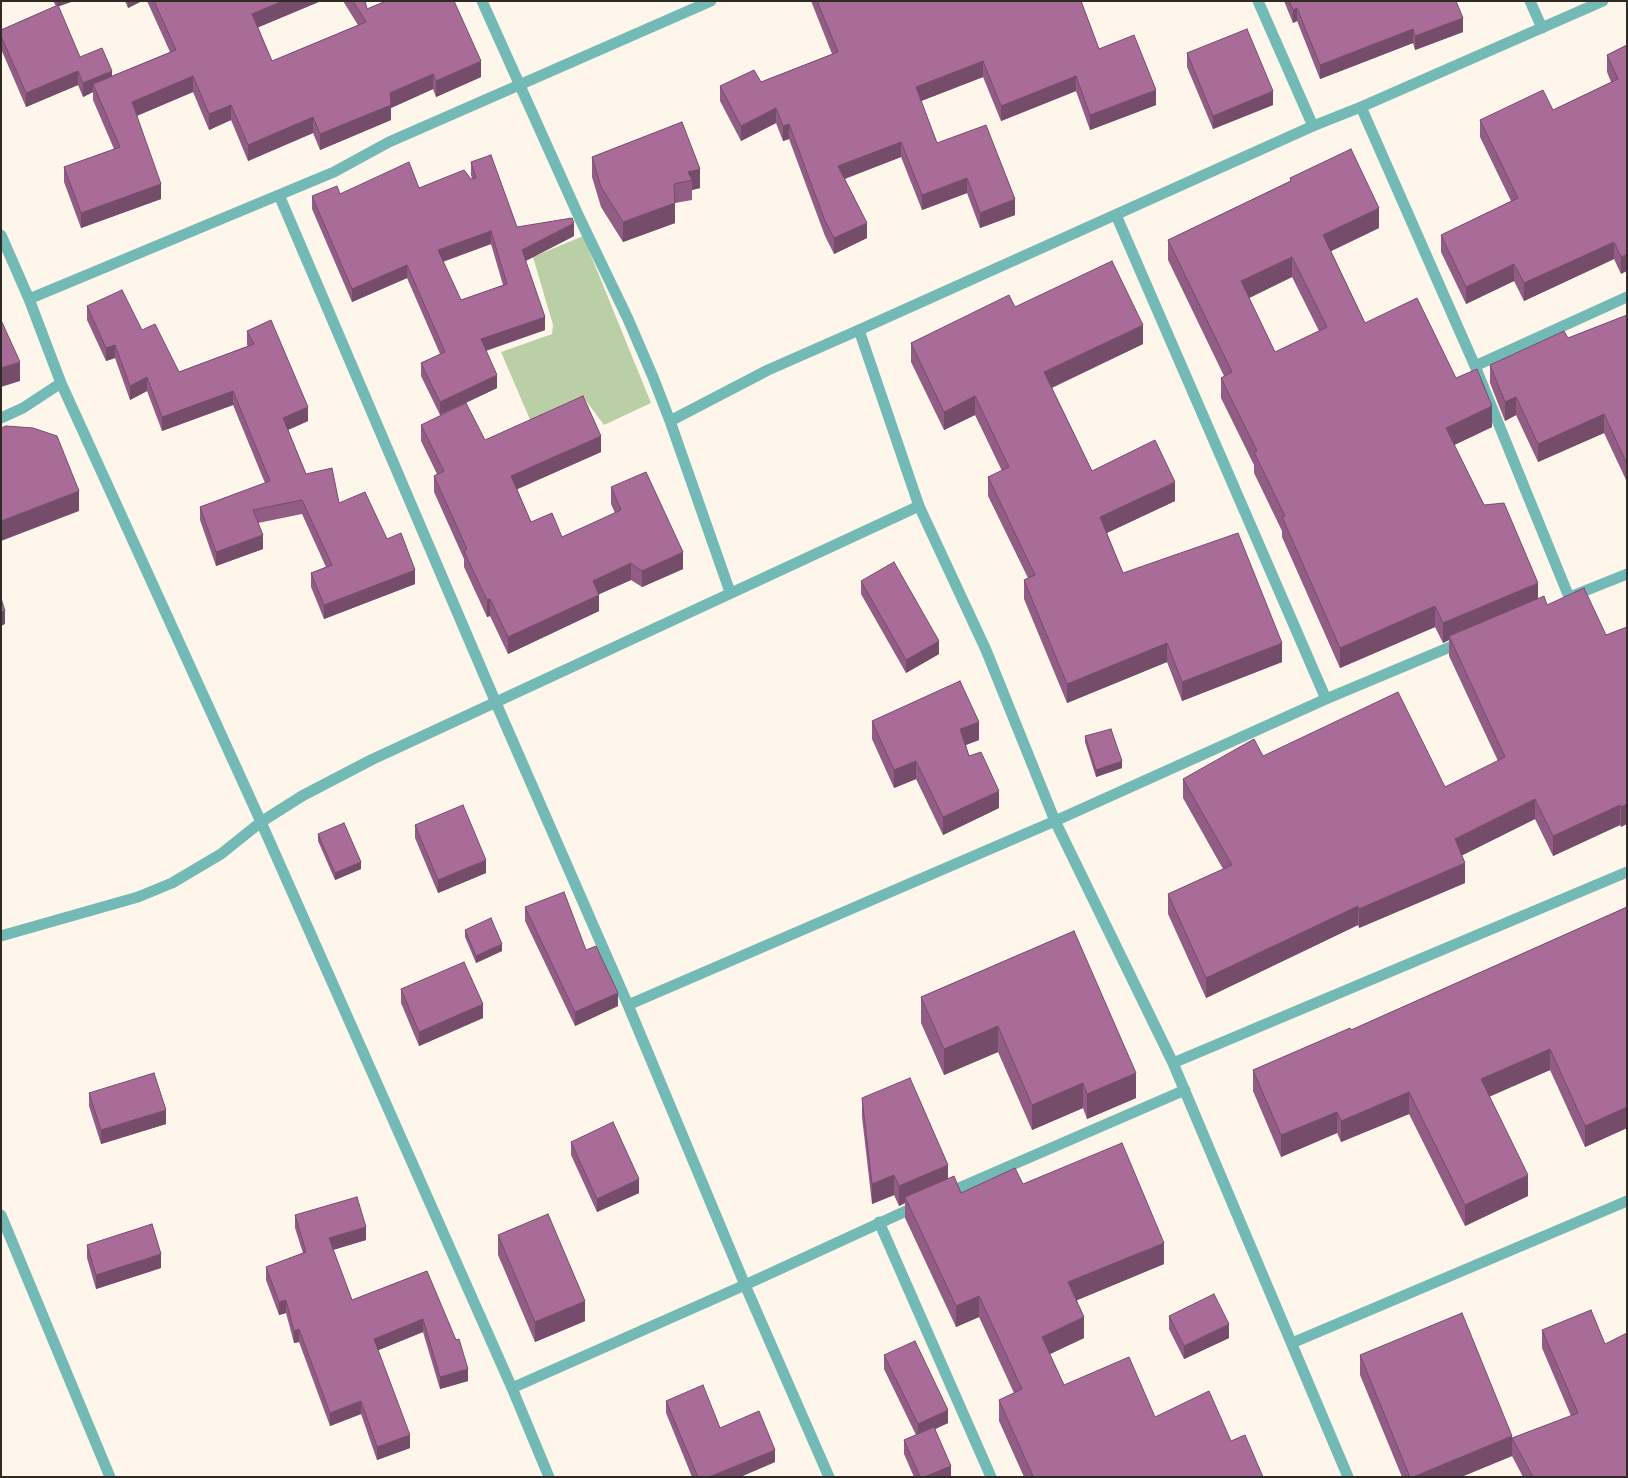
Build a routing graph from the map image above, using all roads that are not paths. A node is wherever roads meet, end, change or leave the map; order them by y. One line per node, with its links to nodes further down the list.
1 (482, 1): 7 (street)
2 (711, 1): 7 (street)
3 (1258, 1): 9 (street)
4 (1530, 1): 6 (street)
5 (1603, 1): 6 (street)
6 (1542, 28): 8 (street)
7 (519, 85): 10 (street); 19 (street)
8 (1361, 107): 9 (street); 16 (street)
9 (1314, 126): 11 (street)
10 (279, 195): 14 (street); 25 (street)
11 (1116, 215): 15 (street); 24 (street)
12 (1, 235): 14 (street)
13 (1627, 297): 16 (street)
14 (29, 299): 17 (street)
15 (859, 330): 19 (street); 20 (street)
16 (1475, 366): 21 (street)
17 (61, 383): 18 (street); 27 (street)
18 (1, 418)
19 (670, 421): 22 (street)
20 (919, 506): 22 (street); 26 (street)
21 (1627, 574)
22 (730, 592): 25 (street)
23 (1473, 637): 24 (street)
24 (1326, 699): 26 (street)
25 (496, 703): 27 (street); 30 (street)
26 (1055, 821): 30 (street); 31 (street)
27 (261, 822): 29 (street); 38 (street)
28 (1627, 872): 31 (street)
29 (1, 936)
30 (628, 1005): 36 (street)
31 (1173, 1063): 32 (street)
32 (1185, 1090): 35 (street); 37 (street)
33 (1627, 1201): 37 (street)
34 (1, 1215): 39 (street)
35 (880, 1222): 36 (street); 42 (street)
36 (745, 1285): 38 (street); 41 (street)
37 (1292, 1343): 43 (street)
38 (512, 1388): 40 (street)
39 (110, 1477)
40 (549, 1477)
41 (829, 1477)
42 (991, 1477)
43 (1348, 1477)

